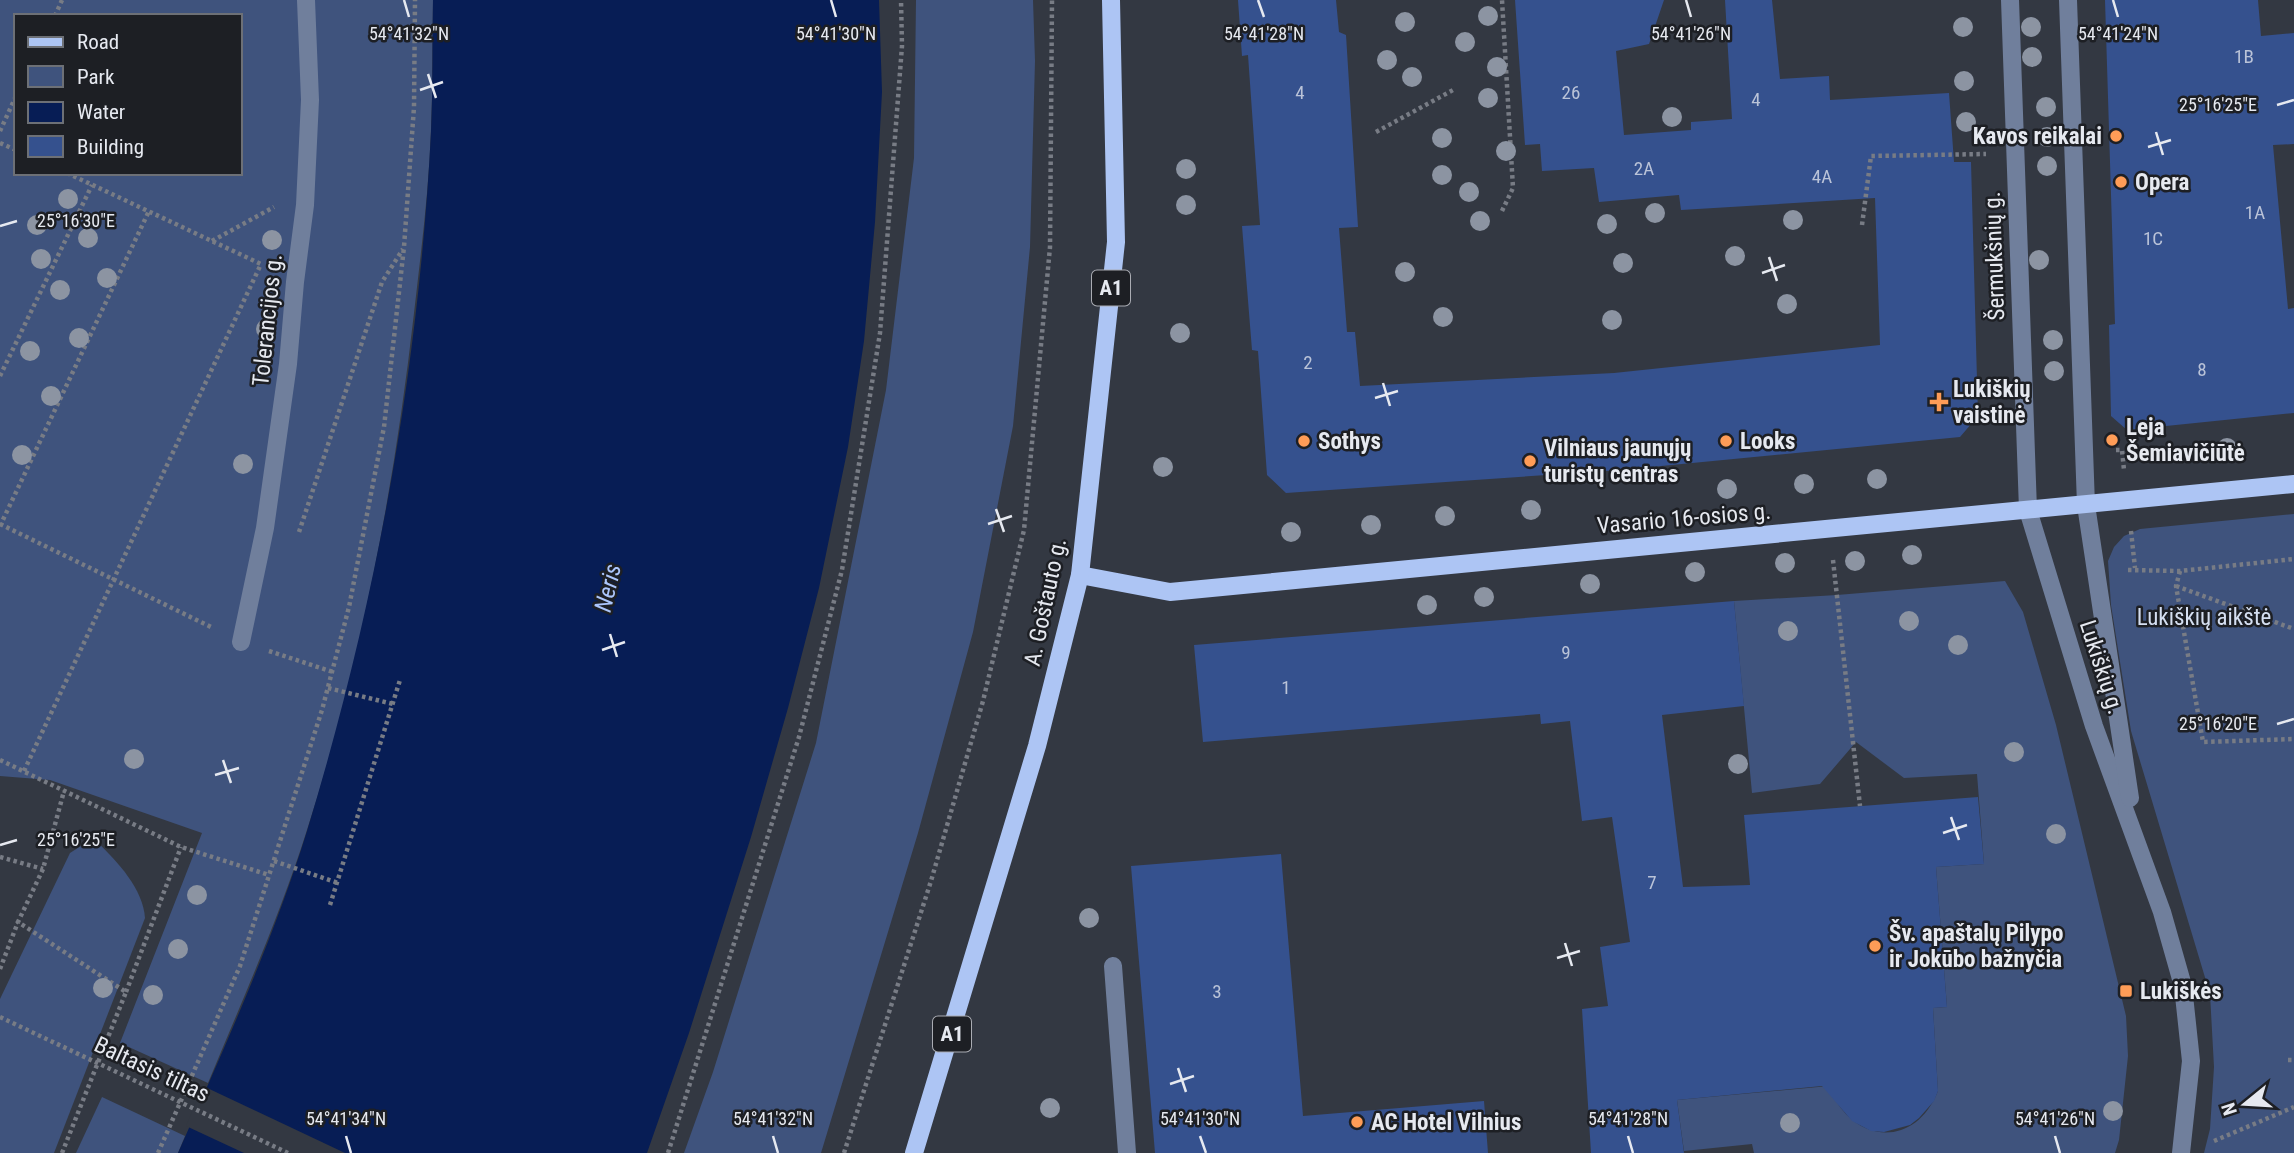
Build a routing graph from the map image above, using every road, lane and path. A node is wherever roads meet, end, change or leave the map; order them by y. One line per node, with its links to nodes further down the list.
1 (306, 0): 16 (street, Tolerancijos g.)
2 (415, 0): 21 (path)
3 (901, 0): 67 (path)
4 (1052, 0): 68 (path)
5 (1111, 0): 34 (main road, A. Goštauto g. / A1)
6 (1502, 0): 18 (path)
7 (2010, 0): 13 (street, Šermukšnių g.)
8 (2068, 0): 26 (street)
9 (1453, 90): 12 (path)
10 (14, 100): 11 (path)
11 (0, 131)
12 (1376, 132)
13 (2015, 153): 19 (path); 27 (street, Šermukšnių g.)
14 (71, 175): 15 (path)
15 (92, 185): 17 (path); 24 (path)
16 (306, 190): 20 (path); 23 (street, Tolerancijos g.)
17 (149, 211): 20 (path); 28 (path)
18 (1502, 211)
19 (1862, 225)
20 (212, 241): 22 (path)
21 (404, 247): 30 (path); 40 (path)
22 (261, 264): 23 (path); 35 (path)
23 (295, 282): 38 (street, Tolerancijos g.)
24 (0, 376)
25 (2294, 484): 26 (main road, Vasario 16-osios g.)
26 (2086, 505): 27 (main road, Vasario 16-osios g.); 49 (street, Lukiškių g.)
27 (2028, 510): 29 (main road, Vasario 16-osios g.); 49 (street, Lukiškių g.)
28 (0, 525): 35 (path)
29 (1829, 529): 34 (main road, Vasario 16-osios g.); 48 (path)
30 (295, 544)
31 (2294, 559): 33 (path)
32 (2135, 568): 33 (path)
33 (2180, 571): 36 (path)
34 (1080, 575): 69 (main road, A. Goštauto g. / A1)
35 (114, 579): 38 (path); 46 (path)
36 (2176, 586): 37 (path); 44 (path)
37 (2294, 629)
38 (241, 642)
39 (264, 650): 40 (path)
40 (333, 672): 42 (path)
41 (400, 680): 43 (path)
42 (328, 688): 43 (path); 52 (path)
43 (393, 704): 55 (path)
44 (2294, 739)
45 (0, 760): 46 (path)
46 (24, 771): 47 (path)
47 (64, 791): 50 (path); 53 (path)
48 (1860, 806)
49 (2135, 836): 71 (street, Lukiškių g.)
50 (181, 847): 54 (path); 60 (path)
51 (0, 857): 53 (path)
52 (274, 861): 54 (path); 55 (path)
53 (43, 869): 57 (path)
54 (269, 875): 65 (path)
55 (338, 883): 56 (path)
56 (330, 905)
57 (18, 922): 59 (path); 60 (path)
58 (1113, 966): 70 (street)
59 (0, 969)
60 (125, 992): 64 (path)
61 (0, 1017): 66 (path, Baltasis tiltas, bridge)
62 (2294, 1107): 63 (path)
63 (2210, 1143)
64 (62, 1153)
65 (158, 1153)
66 (288, 1153)
67 (668, 1153)
68 (844, 1153)
69 (914, 1153)
70 (1127, 1153)
71 (2181, 1153)

